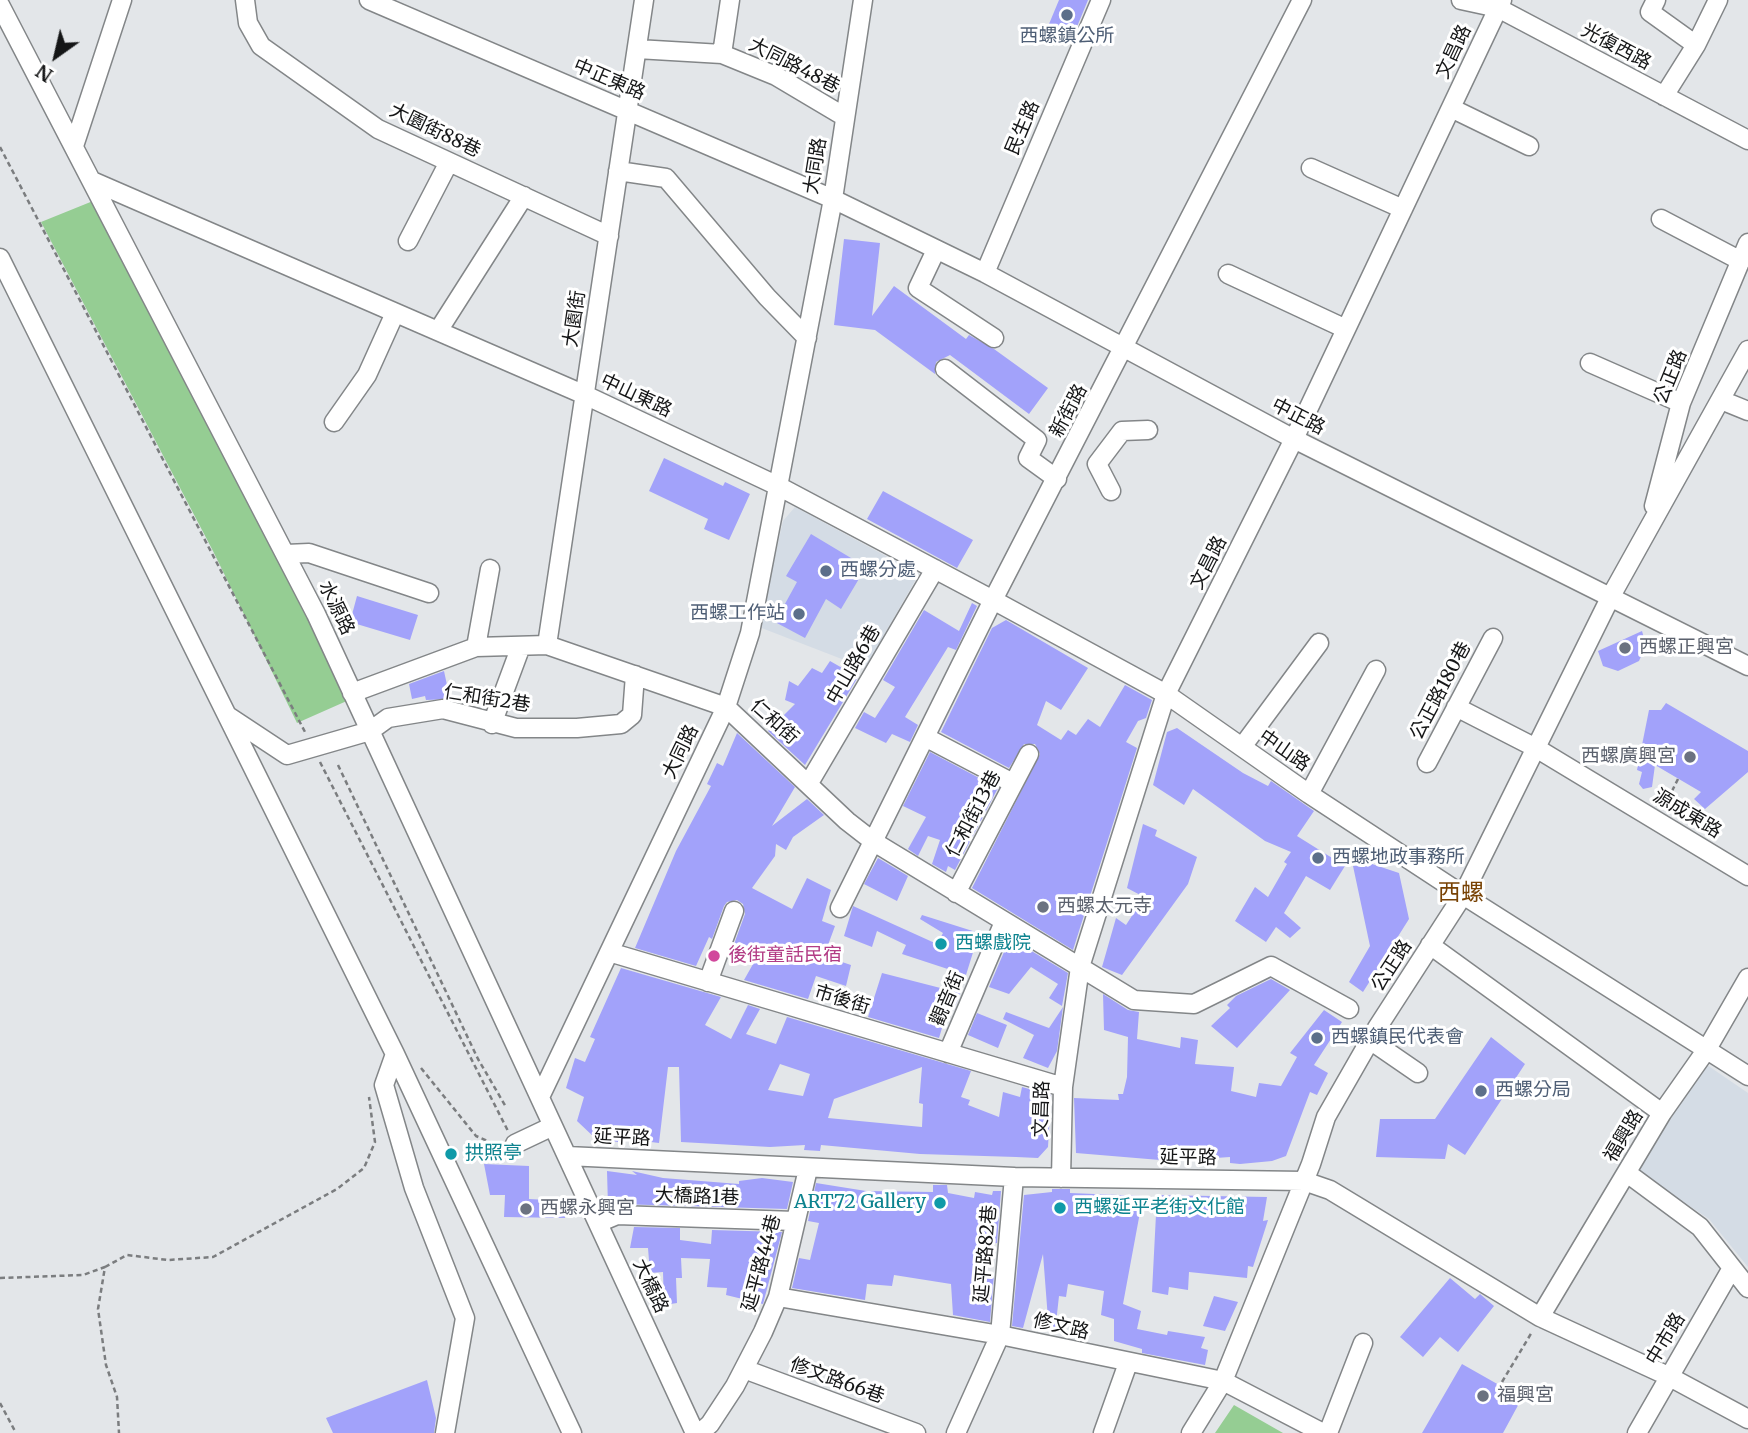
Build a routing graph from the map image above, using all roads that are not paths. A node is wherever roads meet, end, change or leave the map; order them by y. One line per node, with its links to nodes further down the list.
1 (122, 0): 22 (street)
2 (245, 0): 24 (street, 大園街88巷)
3 (369, 0): 19 (street, 中正東路)
4 (644, 0): 15 (street, 大園街)
5 (730, 0): 16 (street, 大同路48巷)
6 (863, 0): 20 (street, 大同路)
7 (1101, 0): 38 (street, 民生路)
8 (1302, 0): 45 (street, 新街路)
9 (1461, 0): 12 (street, 光復西路)
10 (1656, 0): 14 (street)
11 (1718, 0): 14 (street)
12 (1500, 4): 17 (street, 光復西路); 18 (street, 文昌路)
13 (0, 5): 22 (street)
14 (1696, 45): 17 (street)
15 (637, 49): 16 (street, 大同路48巷); 19 (street, 大園街)
16 (722, 54): 20 (street, 大同路48巷)
17 (1664, 96): 21 (street, 光復西路)
18 (1451, 108): 23 (street); 30 (street, 文昌路)
19 (628, 110): 26 (street, 大園街); 29 (street, 中正東路)
20 (845, 117): 29 (street, 大同路)
21 (1748, 140)
22 (74, 146): 27 (street, 水源路)
23 (1529, 146)
24 (449, 162): 28 (street, 大園街88巷); 33 (street)
25 (1311, 168): 30 (street)
26 (618, 172): 32 (street, 大園街); 43 (street)
27 (92, 181): 40 (street, 中山東路); 62 (street, 水源路)
28 (524, 197): 32 (street, 大園街88巷); 42 (street)
29 (833, 200): 35 (street, 中正路); 43 (street, 大同路)
30 (1403, 209): 41 (street, 文昌路)
31 (1661, 219): 37 (street)
32 (609, 236): 49 (street, 大園街)
33 (408, 241)
34 (1748, 243): 37 (street, 公正路)
35 (936, 250): 38 (street, 中正路); 44 (street)
36 (0, 258): 80 (street)
37 (1741, 261): 51 (street, 公正路)
38 (985, 273): 45 (street, 中正路)
39 (1228, 274): 41 (street)
40 (395, 313): 42 (street, 中山東路); 53 (street)
41 (1346, 329): 56 (street, 文昌路)
42 (438, 331): 49 (street, 中山東路)
43 (807, 338): 59 (street, 大同路)
44 (994, 338)
45 (1124, 350): 54 (street, 新街路); 56 (street, 中正路)
46 (1747, 353): 50 (street, 公正路)
47 (1590, 363): 51 (street)
48 (945, 369): 58 (street)
49 (585, 395): 59 (street, 中山東路); 70 (street, 大園街)
50 (1721, 400): 52 (street); 61 (street, 公正路)
51 (1681, 403): 61 (street, 公正路)
52 (1748, 411)
53 (334, 422)
54 (1083, 430): 57 (street); 58 (street, 新街路)
55 (1148, 430): 57 (street)
56 (1294, 439): 66 (street, 中正路); 77 (street, 文昌路)
57 (1111, 443): 60 (street)
58 (1057, 479): 67 (street, 新街路)
59 (780, 487): 64 (street, 中山路); 78 (street, 大同路)
60 (1111, 491)
61 (1648, 530): 66 (street, 公正路)
62 (286, 554): 65 (street); 76 (street, 水源路)
63 (489, 569): 72 (street)
64 (935, 569): 67 (street, 中山路); 89 (street, 中山路6巷)
65 (429, 593)
66 (1611, 596): 73 (street, 中正路); 85 (street, 公正路)
67 (993, 600): 77 (street, 中山路); 83 (street, 新街路)
68 (1493, 638): 79 (street, 公正路180巷)
69 (1319, 643): 84 (street)
70 (547, 645): 71 (street, 仁和街); 75 (street, 仁和街)
71 (521, 646): 72 (street, 仁和街); 81 (street)
72 (476, 647): 76 (street, 仁和街)
73 (1748, 666)
74 (1376, 670): 90 (street)
75 (635, 675): 78 (street, 仁和街); 81 (street, 仁和街2巷)
76 (352, 692): 82 (street, 水源路)
77 (1166, 694): 84 (street, 中山路); 100 (street, 文昌路)
78 (726, 707): 89 (street, 仁和街); 99 (street, 大同路)
79 (1456, 707): 85 (street, 源成東路); 87 (street, 公正路180巷)
80 (227, 716): 82 (street, 仁和街2巷); 107 (street)
81 (492, 724): 82 (street, 仁和街2巷)
82 (370, 731): 111 (street, 水源路)
83 (925, 737): 88 (street); 91 (street, 新街路)
84 (1242, 747): 90 (street, 中山路)
85 (1536, 748): 92 (street, 源成東路); 94 (street, 公正路)
86 (1030, 754): 93 (street, 仁和街13巷)
87 (1427, 763)
88 (1009, 781)
89 (809, 783): 91 (street, 仁和街)
90 (1309, 794): 94 (street, 中山路)
91 (874, 842): 93 (street, 仁和街); 95 (street, 新街路)
92 (1748, 876)
93 (956, 893): 97 (street, 仁和街)
94 (1463, 895): 98 (street, 公正路); 105 (street, 中山路)
95 (840, 908)
96 (734, 911): 102 (street)
97 (1004, 922): 100 (street, 仁和街); 106 (street, 觀音街)
98 (1430, 946): 104 (street, 公正路); 112 (street)
99 (609, 952): 102 (street, 市後街); 111 (street, 大同路)
100 (1080, 967): 103 (street, 仁和街); 110 (street, 文昌路)
101 (1748, 978): 105 (street, 福興路)
102 (708, 982): 106 (street, 市後街)
103 (1349, 1009)
104 (1370, 1040): 108 (street); 120 (street, 公正路)
105 (1707, 1049): 109 (street, 中山路); 112 (street, 福興路)
106 (948, 1053): 110 (street, 市後街)
107 (395, 1054): 134 (street); 135 (street)
108 (1418, 1073)
109 (1748, 1076)
110 (1063, 1087): 119 (street, 文昌路)
111 (540, 1097): 113 (street)
112 (1662, 1113): 117 (street, 福興路)
113 (553, 1126): 114 (street); 115 (street)
114 (515, 1144)
115 (567, 1156): 116 (street, 延平路); 122 (street, 大橋路)
116 (808, 1169): 118 (street, 延平路); 121 (street, 延平路44巷)
117 (1627, 1173): 123 (street); 126 (street, 福興路)
118 (1014, 1177): 119 (street, 延平路); 127 (street, 延平路82巷)
119 (1061, 1178): 120 (street, 延平路)
120 (1304, 1181): 126 (street, 延平路); 132 (street, 公正路)
121 (795, 1221): 122 (street, 大橋路1巷); 125 (street, 延平路44巷)
122 (598, 1223): 136 (street, 大橋路)
123 (1732, 1268): 124 (street); 131 (street, 中市路)
124 (1748, 1288)
125 (778, 1297): 127 (street, 修文路); 130 (street, 延平路44巷)
126 (1540, 1317): 131 (street, 延平路)
127 (1000, 1335): 129 (street, 修文路); 138 (street, 延平路82巷)
128 (1363, 1343): 141 (street)
129 (1128, 1363): 132 (street, 修文路); 139 (street)
130 (744, 1369): 136 (street, 延平路44巷); 137 (street, 修文路66巷)
131 (1668, 1376): 133 (street, 延平路); 142 (street, 中市路)
132 (1223, 1381): 140 (street, 公正路); 141 (street, 修文路)
133 (1748, 1419)
134 (445, 1433)
135 (572, 1433)
136 (697, 1433)
137 (916, 1433)
138 (956, 1433)
139 (1103, 1433)
140 (1191, 1433)
141 (1325, 1433)
142 (1637, 1433)

